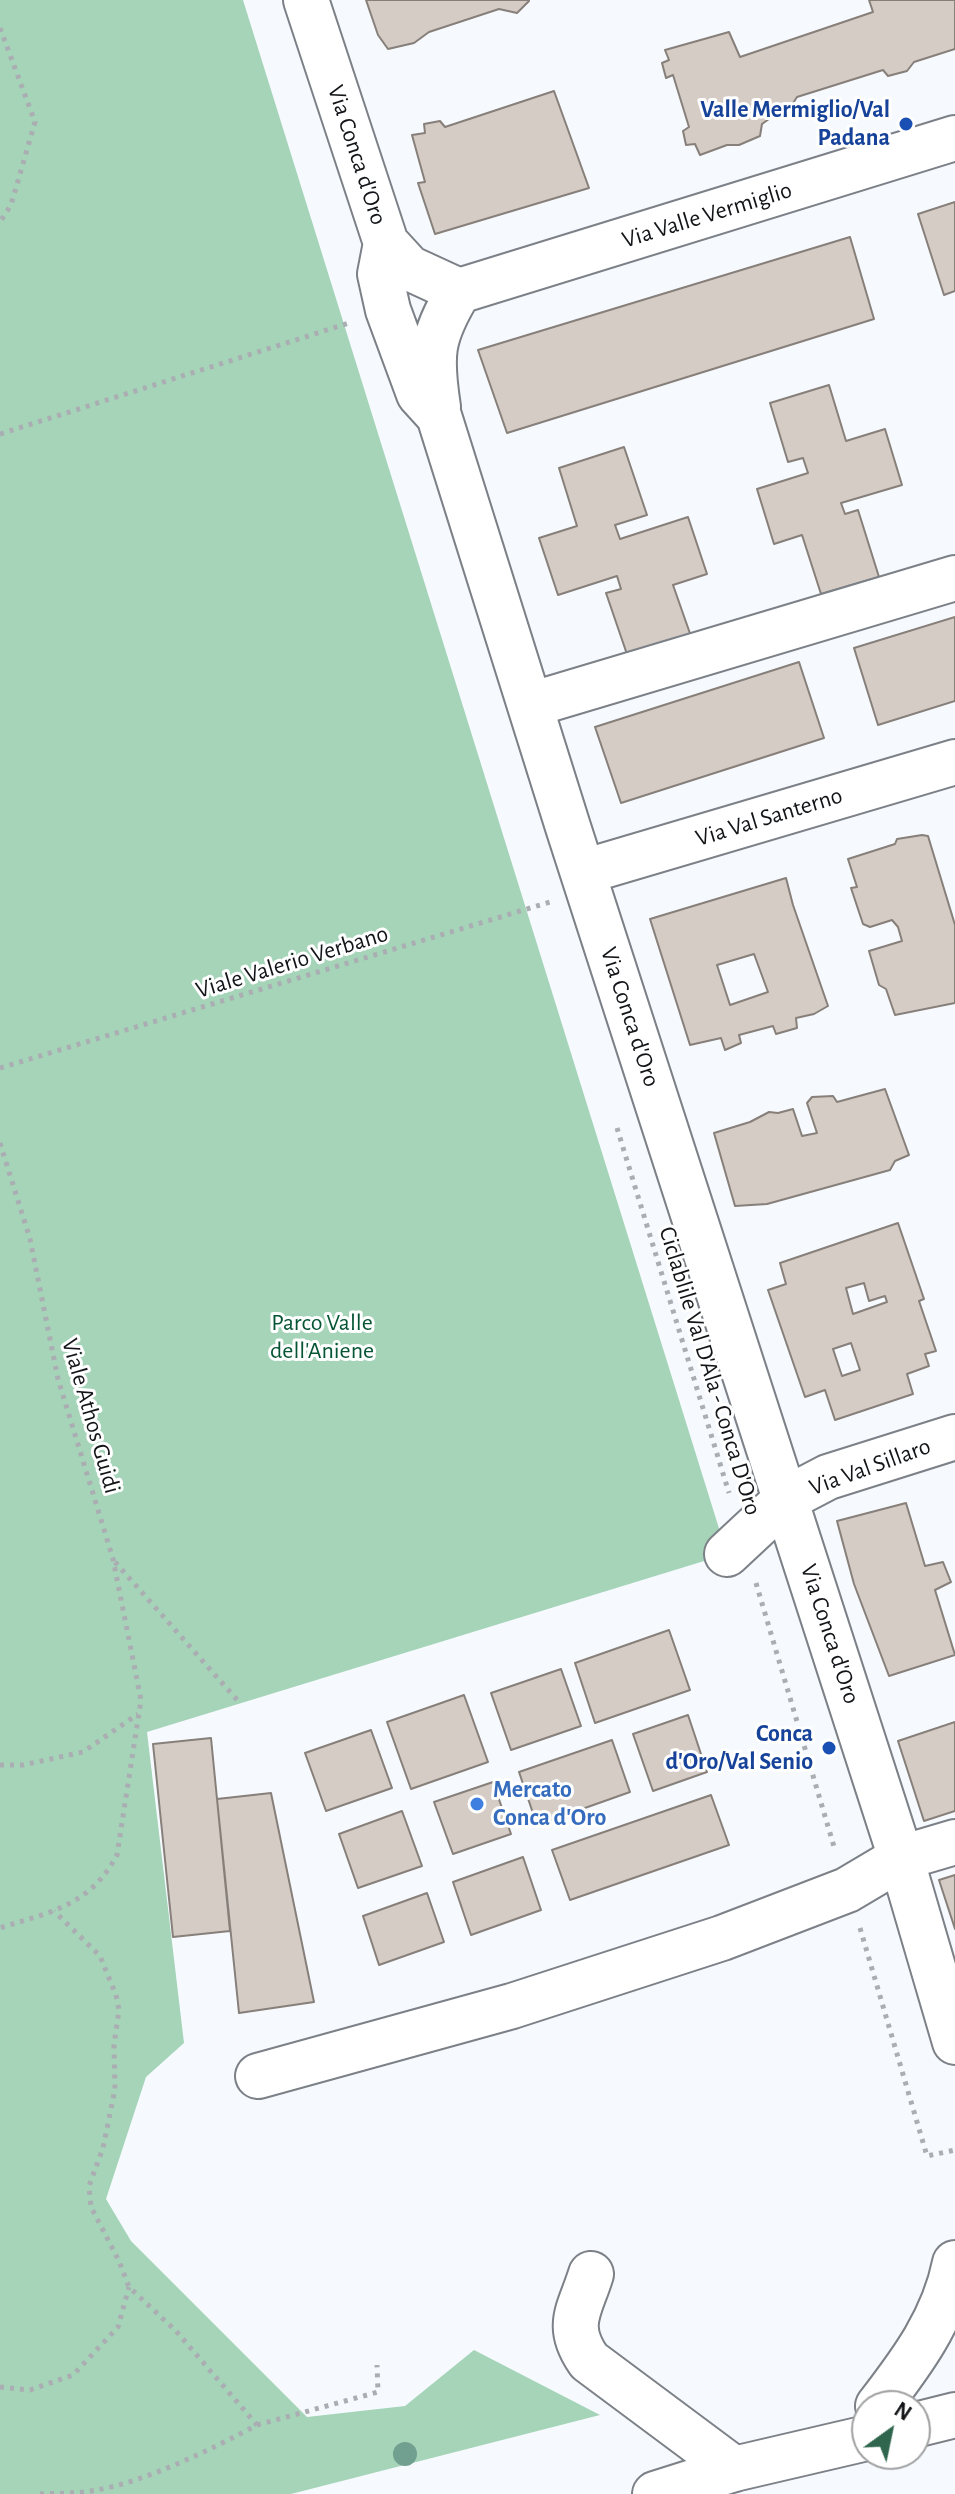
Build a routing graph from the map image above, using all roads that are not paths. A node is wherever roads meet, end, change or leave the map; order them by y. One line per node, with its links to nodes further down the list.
1 (306, 0): 3 (street, Via Conca d'Oro)
2 (955, 138): 4 (street, Via Valle Vermiglio)
3 (386, 243): 4 (street); 5 (street, Via Conca d'Oro)
4 (459, 291): 5 (street)
5 (439, 416): 7 (street, Via Conca d'Oro)
6 (955, 578): 7 (street)
7 (530, 705): 9 (street, Via Conca d'Oro)
8 (955, 762): 9 (street, Via Val Santerno)
9 (583, 872): 11 (street, Via Conca d'Oro)
10 (955, 1437): 11 (street, Via Val Sillaro)
11 (786, 1499): 12 (street, Via Val Sillaro); 14 (street, Via Conca d'Oro)
12 (735, 1546)
13 (955, 1842): 14 (street)
14 (901, 1858): 15 (street, Via Conca d'Oro); 16 (street)
15 (955, 2042)
16 (258, 2076)
17 (955, 2263): 19 (street)
18 (591, 2274): 23 (street)
19 (890, 2390)
20 (955, 2415): 21 (street)
21 (931, 2421)
22 (851, 2436): 23 (street)
23 (734, 2469): 24 (street)
24 (655, 2494)

